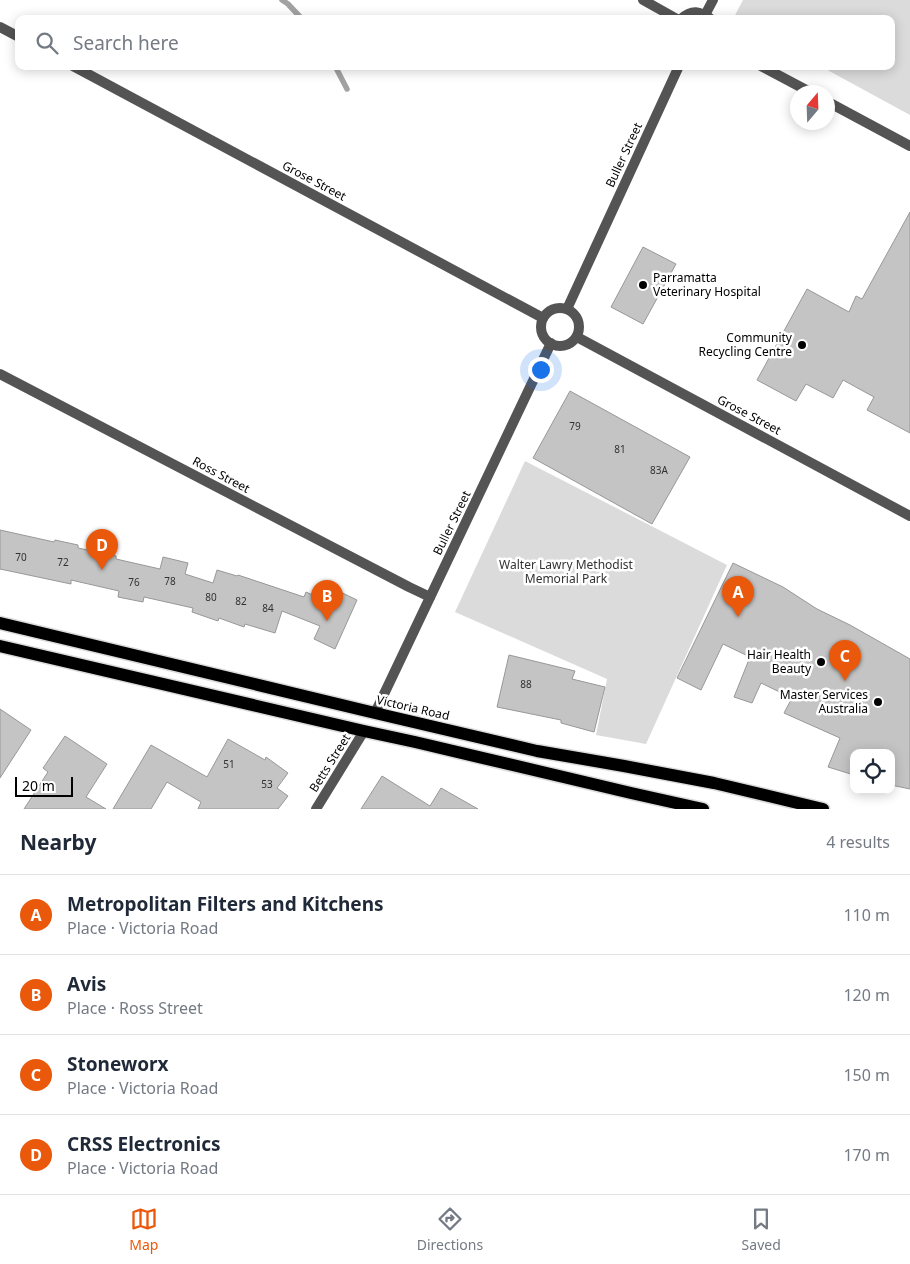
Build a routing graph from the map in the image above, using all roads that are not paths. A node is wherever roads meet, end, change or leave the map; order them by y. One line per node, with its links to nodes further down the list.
1 (643, 0): 3 (street)
2 (713, 0): 6 (street)
3 (670, 15)
4 (688, 15): 5 (street)
5 (704, 15)
6 (709, 15)
7 (0, 27): 8 (street)
8 (15, 35)
9 (80, 70): 16 (street, Grose Street)
10 (677, 70): 15 (street, Buller Street)
11 (769, 70): 12 (street)
12 (797, 85)
13 (835, 106): 14 (street)
14 (910, 146)
15 (567, 309): 16 (street); 17 (street)
16 (543, 318): 18 (street)
17 (577, 336): 18 (street); 20 (street, Grose Street)
18 (552, 343): 21 (street, Buller Street)
19 (0, 374): 21 (street, Ross Street)
20 (910, 516)
21 (430, 597): 24 (street, Buller Street)
22 (0, 622): 24 (main road, Victoria Road)
23 (0, 646): 25 (main road)
24 (376, 713): 28 (main road, Victoria Road)
25 (364, 731): 26 (street, Betts Street); 27 (main road)
26 (316, 809)
27 (704, 809)
28 (822, 809)

